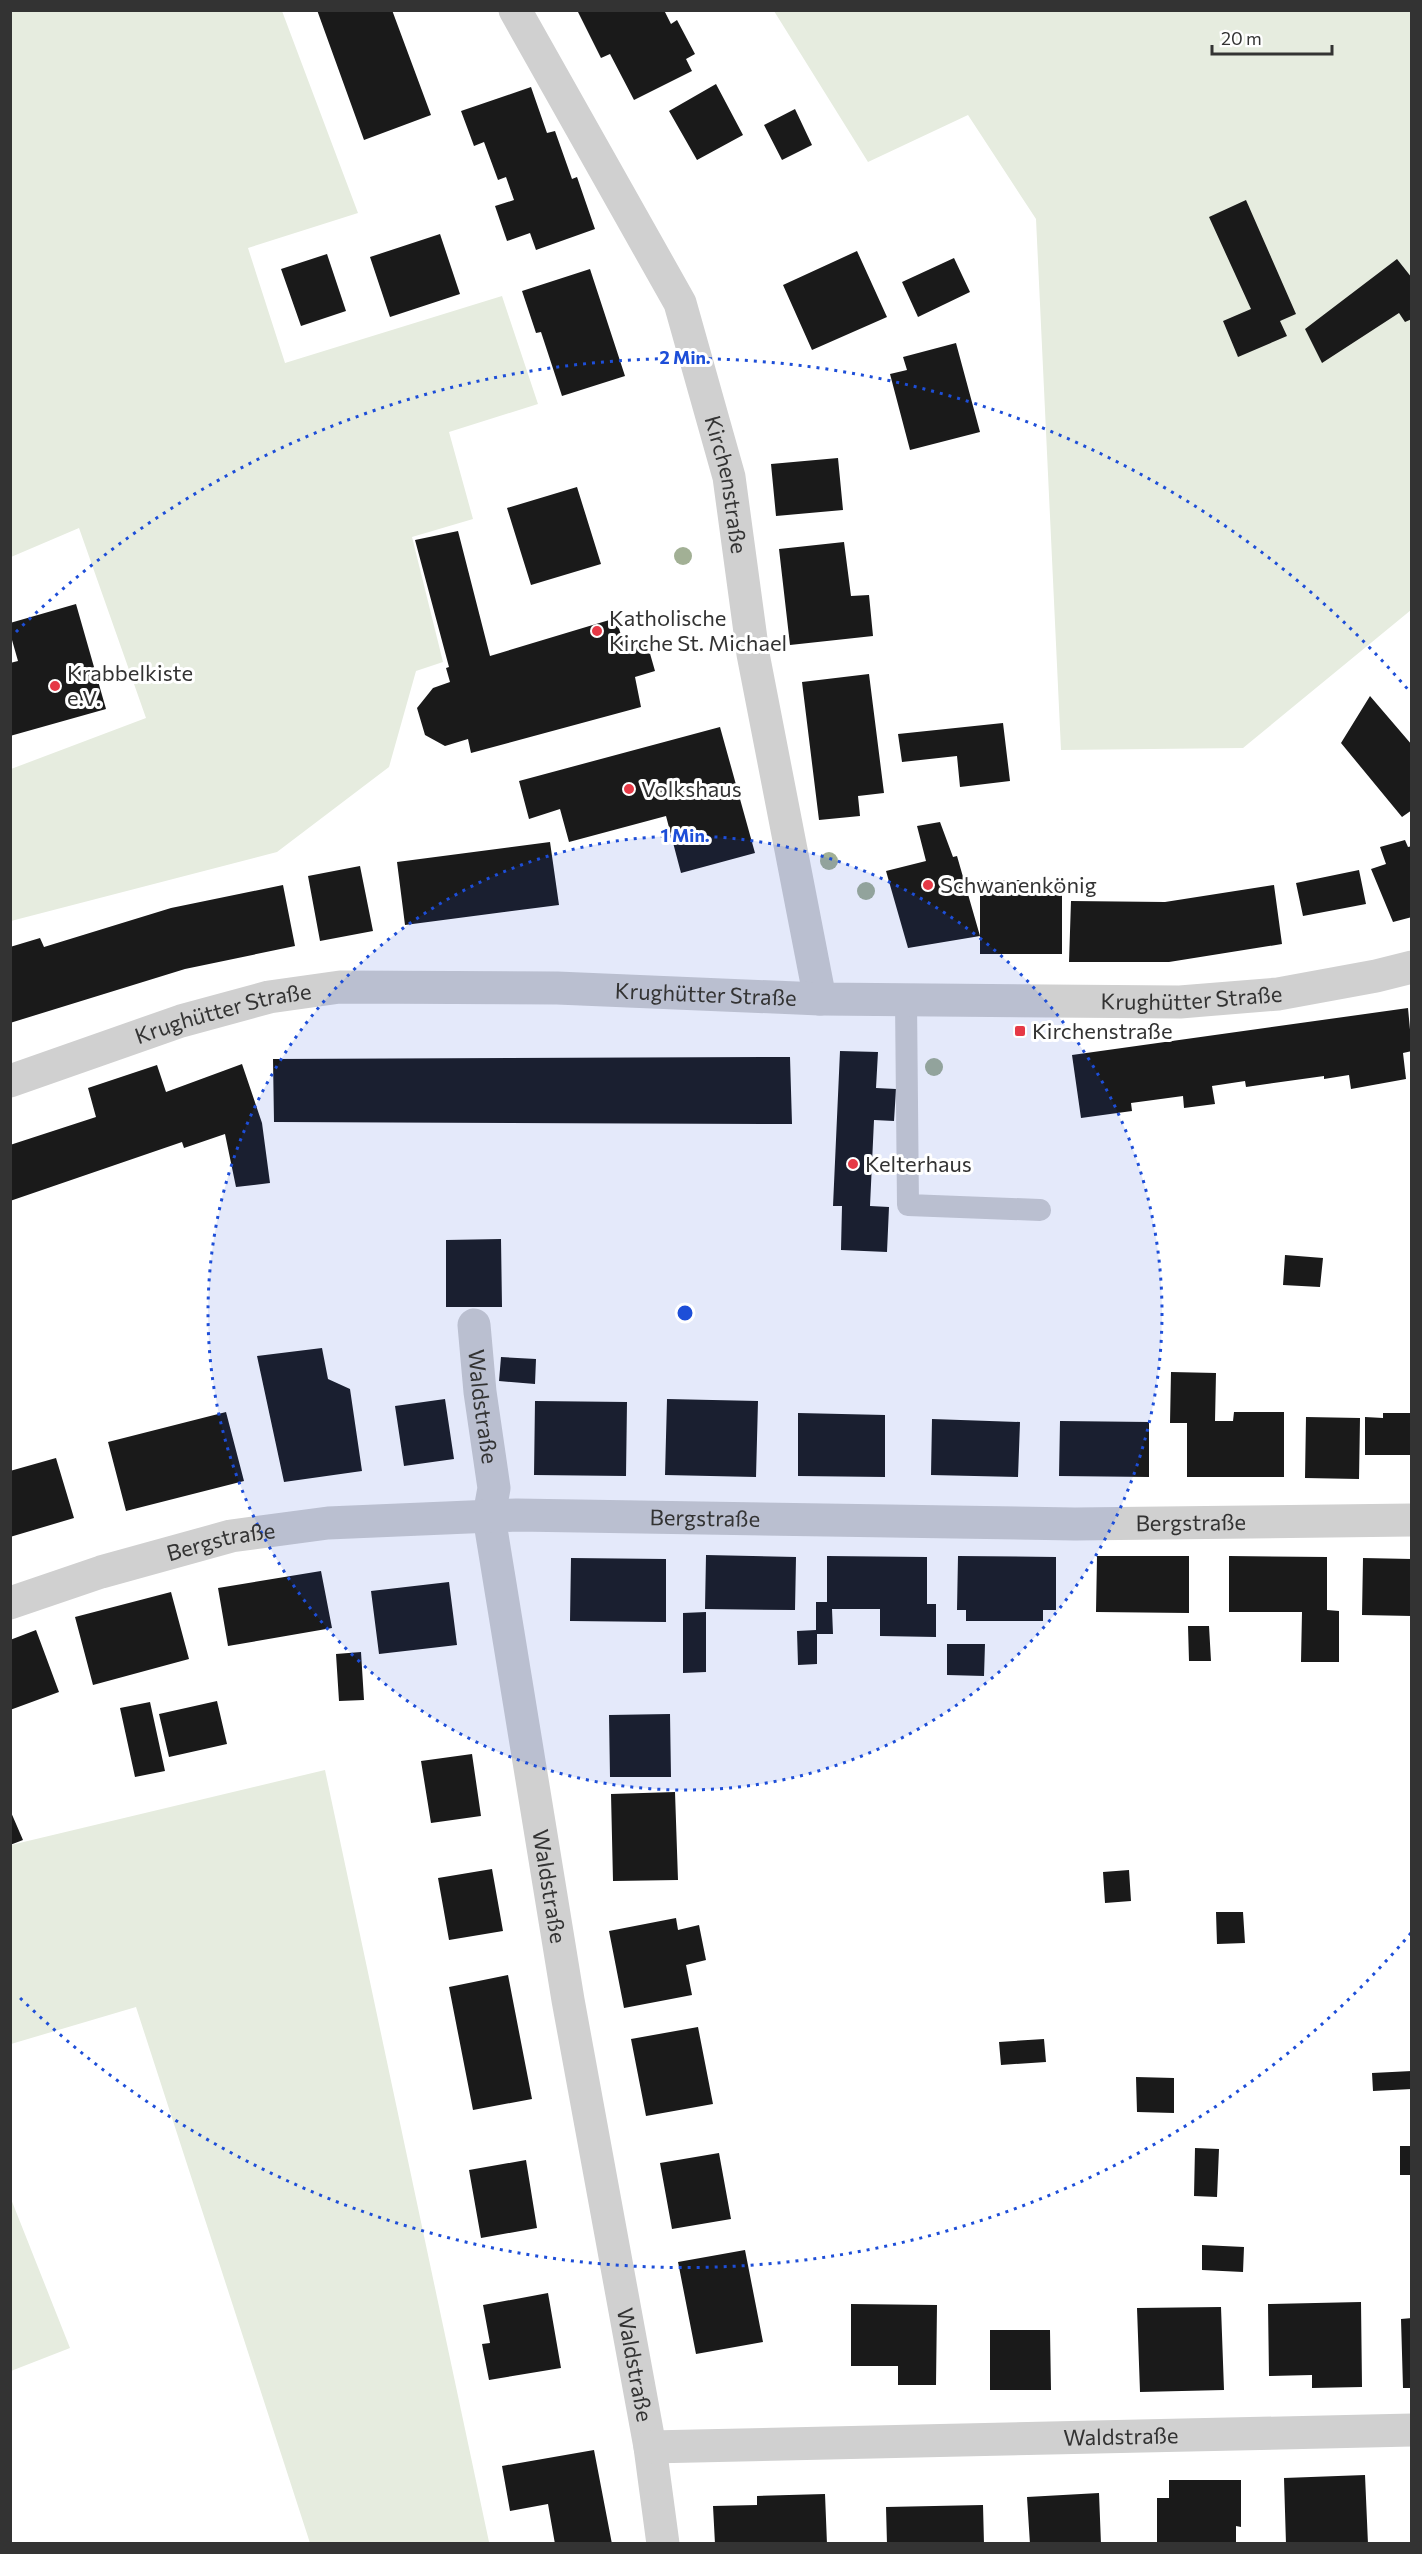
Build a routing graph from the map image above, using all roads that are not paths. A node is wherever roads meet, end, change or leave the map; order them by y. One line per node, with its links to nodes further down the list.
1 (515, 10): 3 (street, Kirchenstraße)
2 (1412, 967): 4 (street, Krughütter Straße)
3 (820, 999): 4 (street, Krughütter Straße); 5 (street, Krughütter Straße)
4 (906, 1000): 6 (lane)
5 (10, 1081)
6 (1040, 1210)
7 (474, 1325): 8 (street, Waldstraße)
8 (489, 1516): 9 (street, Bergstraße); 10 (street, Bergstraße); 12 (street, Waldstraße)
9 (1412, 1520)
10 (10, 1603)
11 (1412, 2430): 12 (street, Waldstraße)
12 (650, 2447): 13 (street, Waldstraße)
13 (663, 2544)

